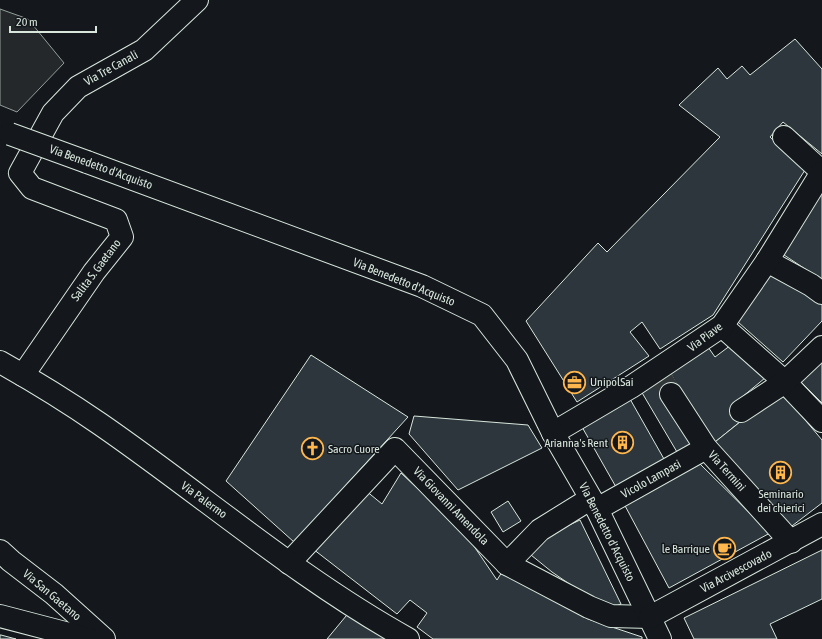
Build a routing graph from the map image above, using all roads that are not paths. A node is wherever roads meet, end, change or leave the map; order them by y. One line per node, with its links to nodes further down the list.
1 (197, 0): 4 (street, Via Tre Canali)
2 (5, 132): 16 (street, Via Benedetto d'Acquisto, bridge)
3 (784, 137): 5 (street, Via Piave)
4 (36, 146): 11 (street, Salita S. Gaetano)
5 (822, 172): 6 (street, Via Piave)
6 (767, 261): 7 (street); 8 (street, Via Piave)
7 (822, 293)
8 (722, 326): 12 (street, Via Piave); 13 (street)
9 (822, 347): 13 (street)
10 (0, 362): 11 (street, Via Palermo)
11 (23, 375): 22 (street, Via Palermo)
12 (663, 381): 16 (street, Via Piave); 17 (street, Via Termini)
13 (785, 382): 14 (street); 15 (street)
14 (741, 411)
15 (822, 422)
16 (554, 433): 18 (street, Via Benedetto d'Acquisto)
17 (706, 448): 18 (street, Vicolo Lampasi); 20 (street, Via Termini)
18 (593, 504): 23 (street, Vicolo Lampasi); 25 (street, Via Benedetto d'Acquisto)
19 (822, 524): 20 (street, Via Arcivescovado)
20 (791, 542): 25 (street, Via Arcivescovado)
21 (0, 551): 27 (street, Via San Gaetano)
22 (289, 563): 23 (street, Via Giovanni Amendola); 28 (street, Via Palermo)
23 (507, 564): 25 (street, Via Giovanni Amendola)
24 (0, 616): 26 (street)
25 (650, 617): 29 (street, Via Benedetto d'Acquisto)
26 (88, 639)
27 (104, 639)
28 (408, 639)
29 (660, 639)

